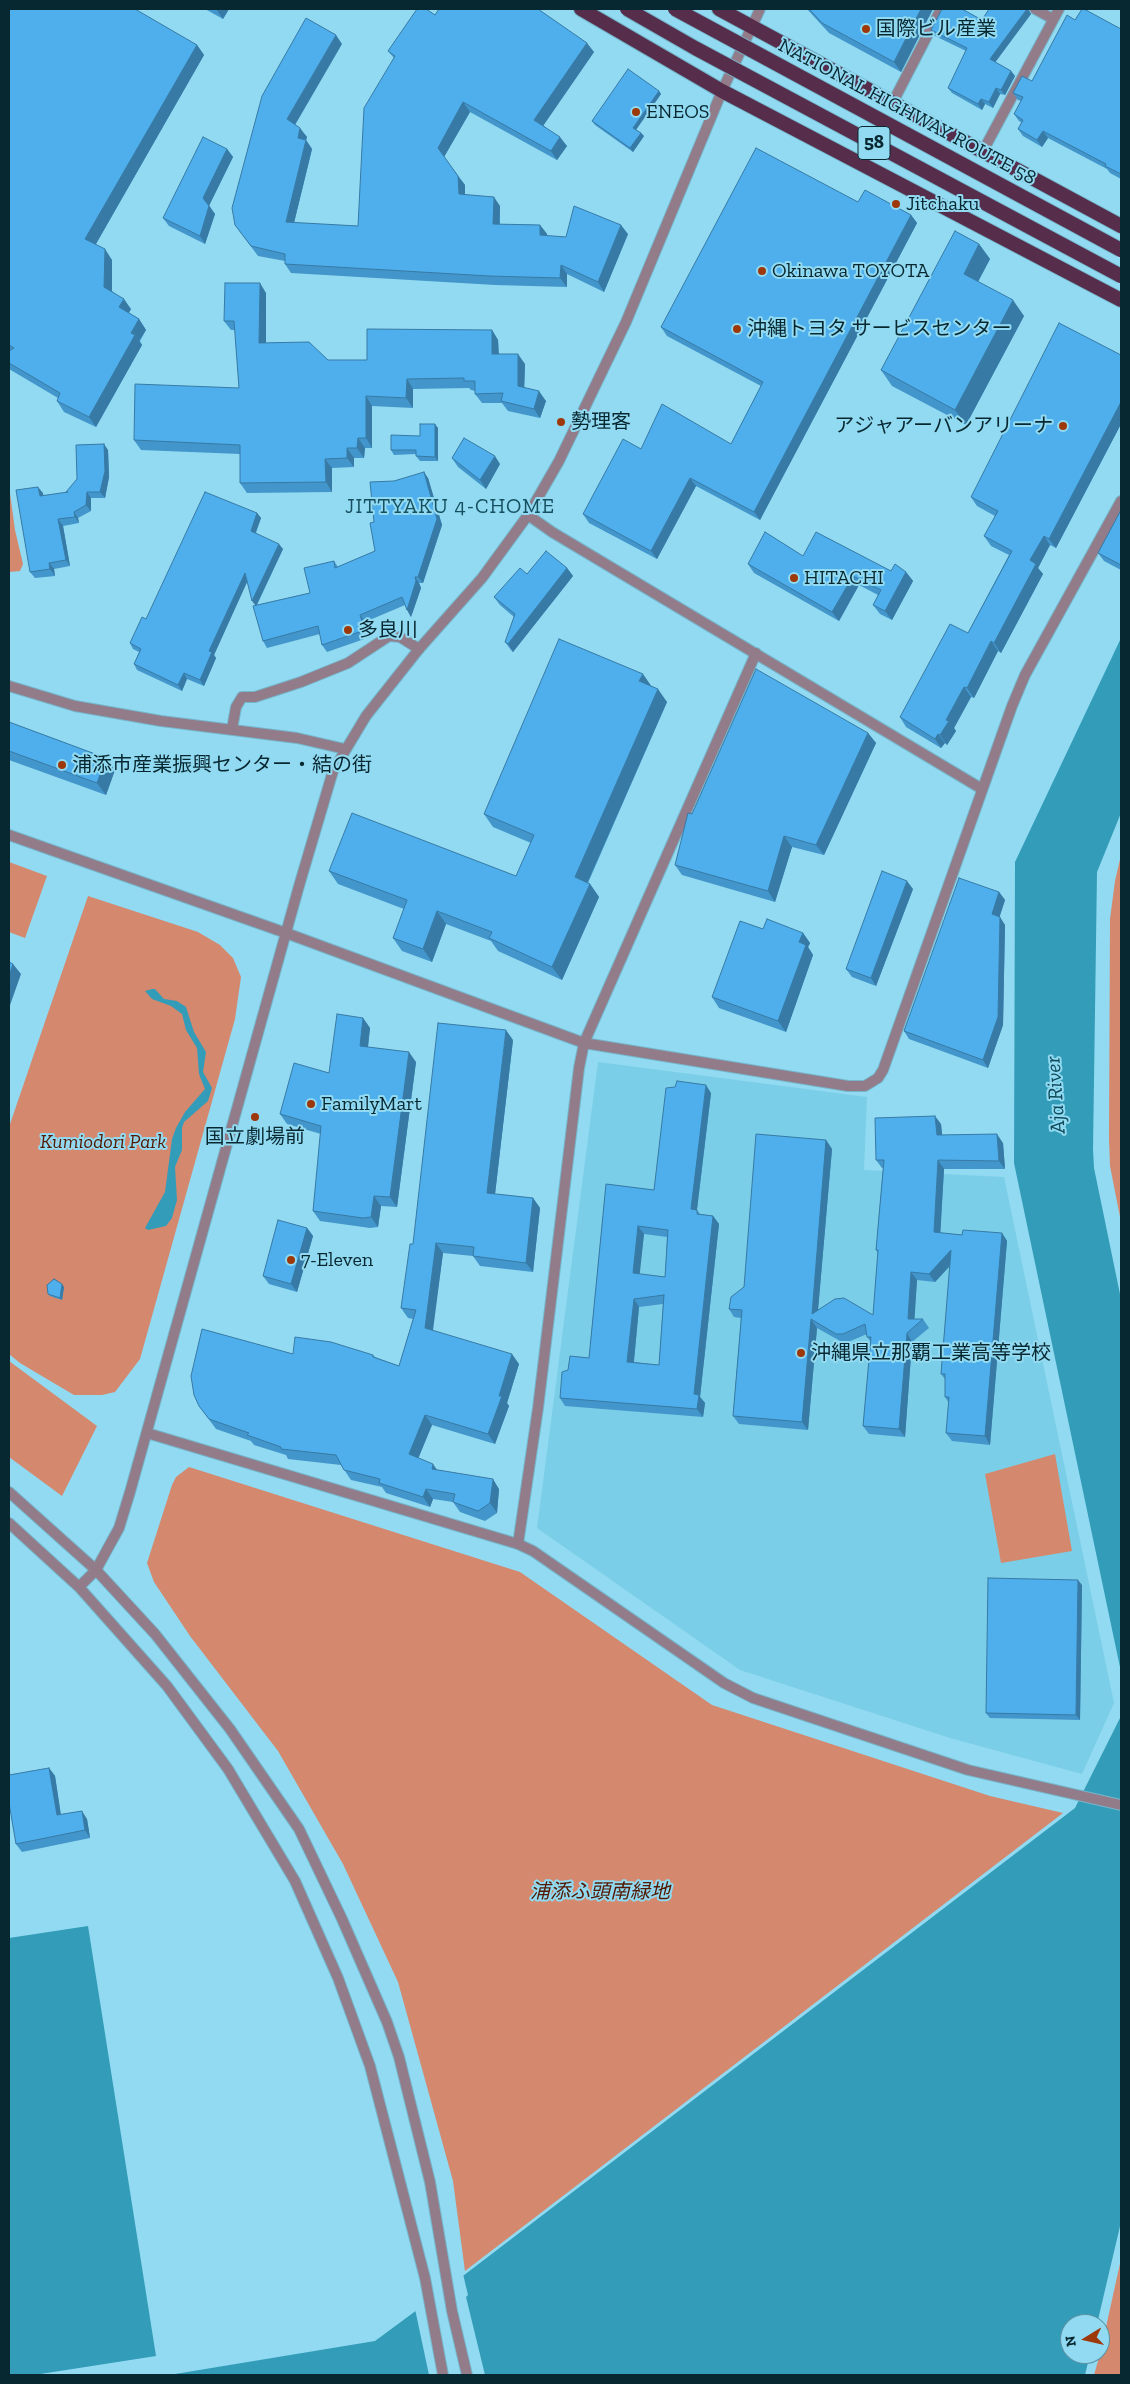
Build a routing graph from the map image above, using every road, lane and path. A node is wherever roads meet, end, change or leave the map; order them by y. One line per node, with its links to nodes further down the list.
1 (581, 9): 11 (highway, 58)
2 (627, 9): 16 (highway, 58, bridge)
3 (675, 9): 15 (highway, NATIONAL HIGHWAY ROUTE 58 / 58, bridge)
4 (719, 9): 10 (highway, 58)
5 (760, 9): 10 (street)
6 (941, 9): 12 (street)
7 (1035, 9): 9 (street)
8 (1060, 9): 9 (street)
9 (1053, 19): 13 (street)
10 (752, 28): 11 (street); 12 (highway, 58)
11 (722, 91): 17 (highway, 58); 19 (street)
12 (893, 102): 13 (highway, 58)
13 (983, 150): 14 (highway, 58)
14 (1121, 226)
15 (1121, 250)
16 (1121, 276)
17 (1121, 300)
18 (1121, 501): 25 (street)
19 (528, 515): 20 (street); 21 (street)
20 (419, 649): 23 (street); 24 (street)
21 (756, 653): 25 (street); 28 (street)
22 (9, 686): 23 (street)
23 (232, 729): 24 (street)
24 (345, 749): 27 (street)
25 (982, 789): 28 (street)
26 (9, 835): 27 (street)
27 (286, 933): 28 (street); 29 (street)
28 (584, 1044): 32 (street)
29 (147, 1433): 32 (street); 33 (street)
30 (9, 1492): 33 (street)
31 (9, 1523): 34 (street)
32 (518, 1544): 35 (street)
33 (96, 1570): 34 (street); 37 (street)
34 (79, 1587): 36 (street)
35 (1121, 1805)
36 (443, 2375)
37 (467, 2375)

